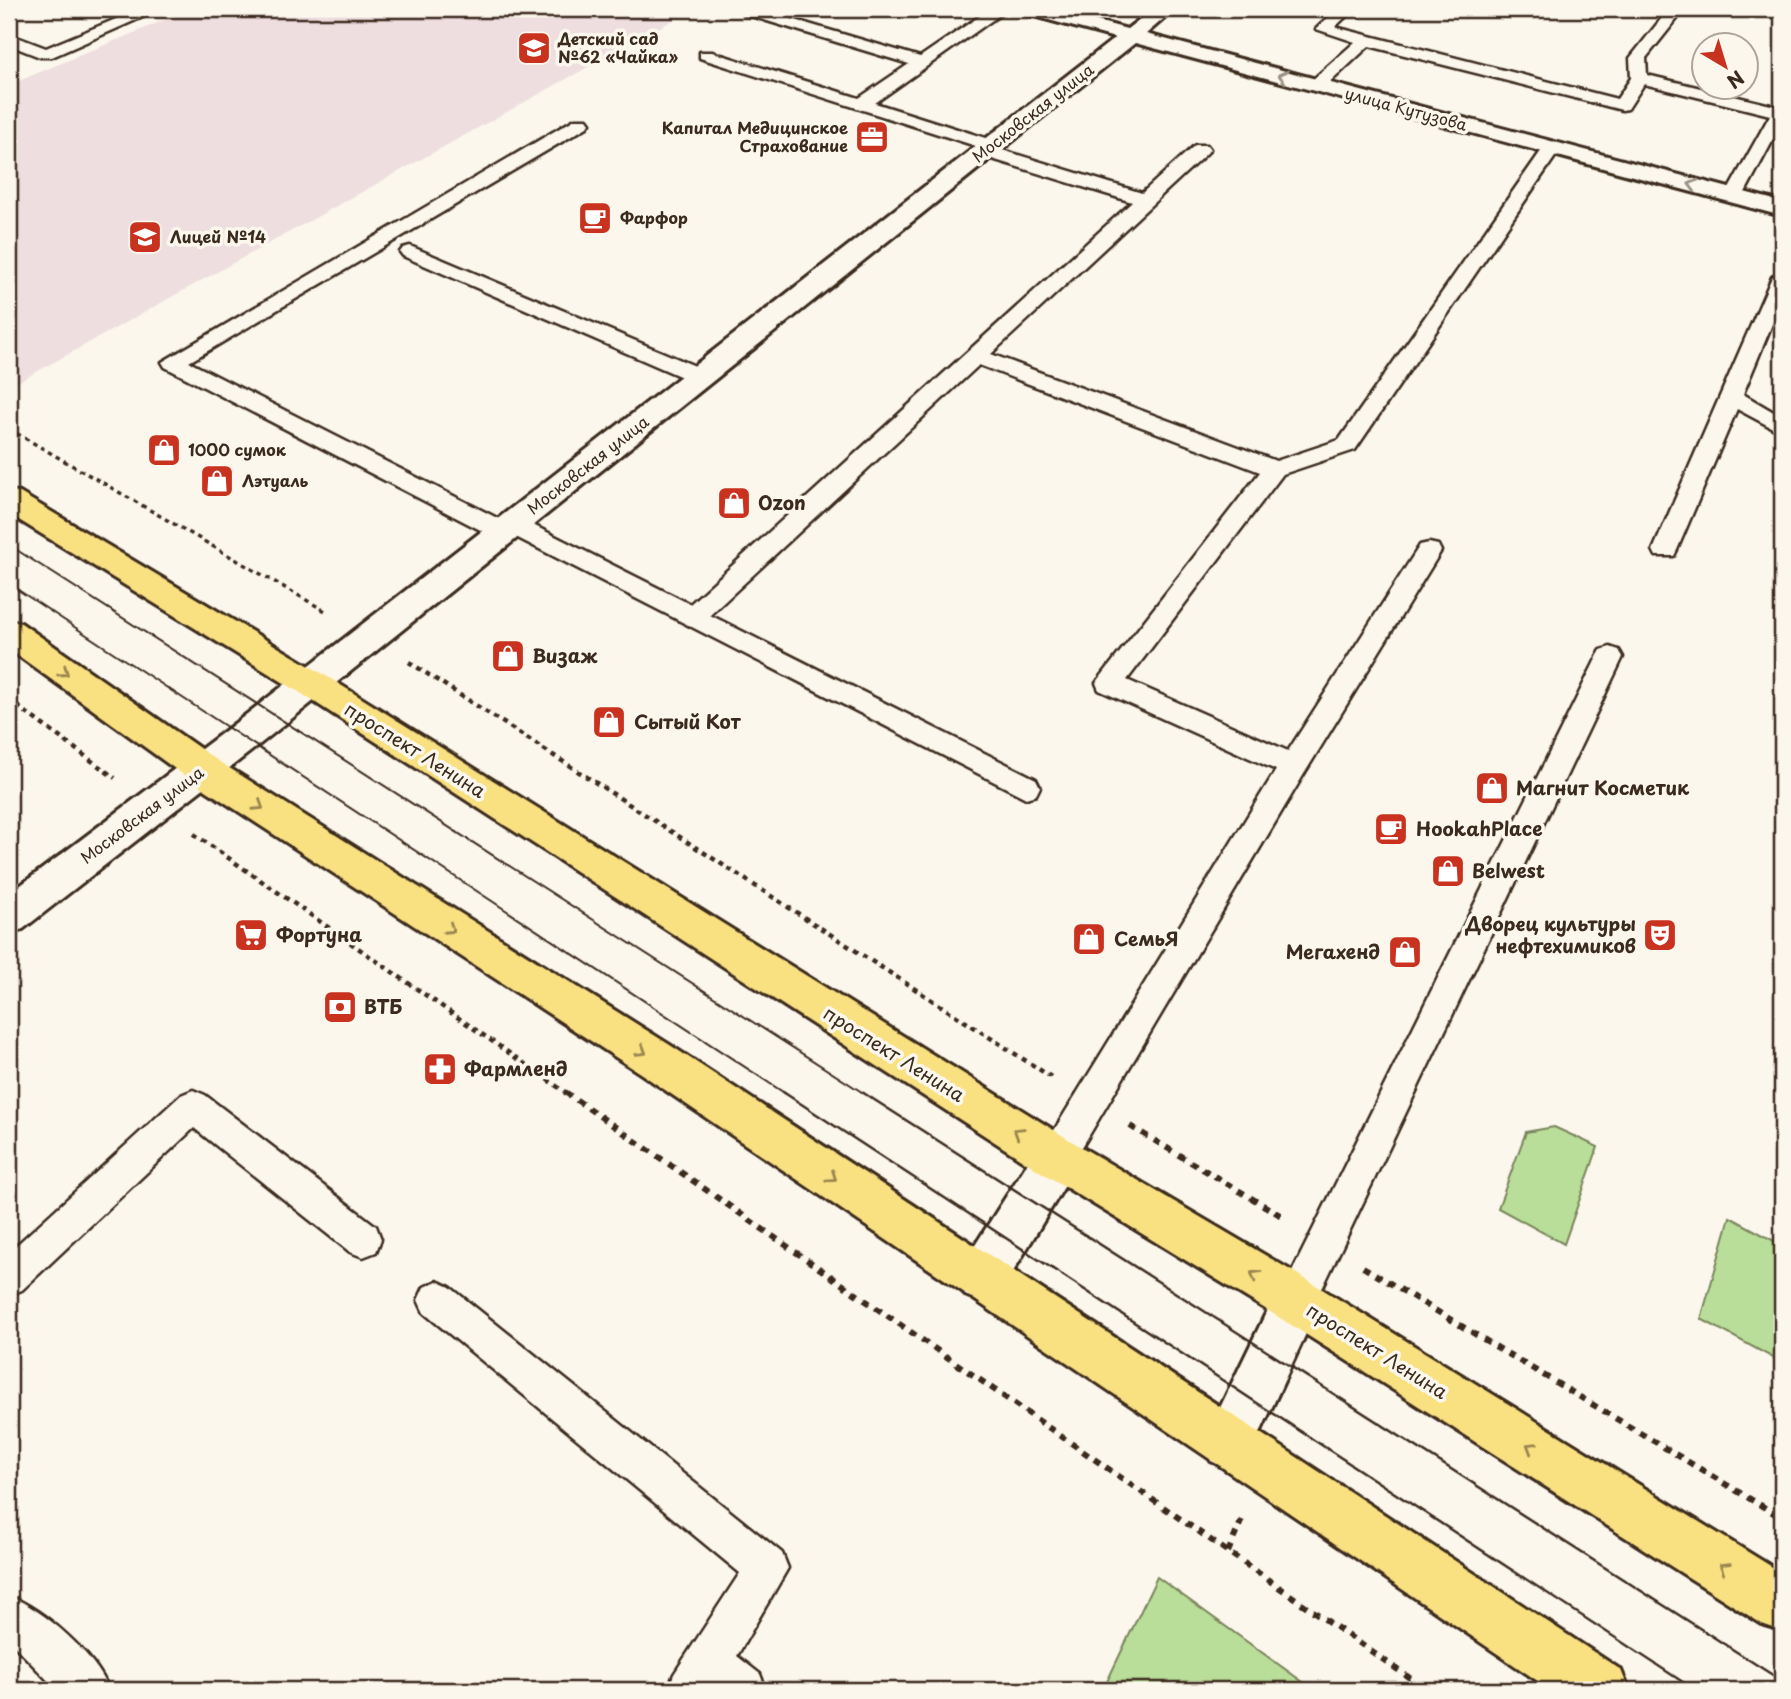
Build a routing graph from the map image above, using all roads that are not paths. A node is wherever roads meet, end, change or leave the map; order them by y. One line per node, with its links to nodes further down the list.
1 (153, 9): 9 (lane)
2 (1000, 9): 12 (lane)
3 (1030, 9): 8 (street, улица Кутузова)
4 (1165, 9): 8 (street, Московская улица)
5 (1346, 9): 10 (lane)
6 (1677, 9): 13 (lane)
7 (749, 11): 12 (lane)
8 (1131, 36): 14 (street, улица Кутузова, one-way to 8); 18 (street, Московская улица)
9 (9, 39)
10 (1366, 40): 13 (lane); 14 (lane)
11 (706, 55): 15 (lane)
12 (923, 63): 15 (lane)
13 (1639, 78): 16 (lane)
14 (1317, 85): 19 (street, улица Кутузова)
15 (861, 106): 18 (lane)
16 (1782, 111): 21 (lane)
17 (581, 123): 32 (lane)
18 (989, 148): 22 (lane); 27 (street, Московская улица)
19 (1552, 148): 21 (street, улица Кутузова, one-way to 19); 30 (lane)
20 (1201, 149): 22 (lane)
21 (1734, 196): 23 (street, улица Кутузова)
22 (1145, 200): 26 (lane)
23 (1782, 209)
24 (410, 252): 27 (lane)
25 (1782, 278): 28 (lane)
26 (976, 356): 30 (lane); 35 (lane)
27 (699, 376): 32 (street, Московская улица)
28 (1731, 396): 29 (lane); 33 (lane)
29 (1782, 426)
30 (1275, 469): 39 (lane)
31 (9, 500): 38 (main road, проспект Ленина)
32 (508, 528): 35 (lane); 38 (street, Московская улица)
33 (1665, 550)
34 (1429, 551): 39 (lane)
35 (692, 617): 41 (lane)
36 (9, 632): 40 (main road, one-way to 40)
37 (1610, 657): 48 (lane)
38 (310, 684): 40 (street, Московская улица); 43 (main road, проспект Ленина, one-way to 38)
39 (1294, 766): 43 (lane)
40 (202, 769): 42 (street, Московская улица); 46 (main road, one-way to 46)
41 (1026, 787)
42 (9, 917)
43 (1057, 1157): 46 (street); 48 (main road, проспект Ленина, one-way to 43)
44 (363, 1239): 45 (lane)
45 (9, 1277)
46 (982, 1278): 49 (main road)
47 (437, 1300): 52 (lane)
48 (1297, 1301): 49 (street); 50 (main road, проспект Ленина, one-way to 48)
49 (1229, 1443): 55 (main road)
50 (1782, 1604)
51 (9, 1617): 53 (lane)
52 (700, 1676): 54 (lane)
53 (87, 1690)
54 (744, 1690)
55 (1601, 1690)

